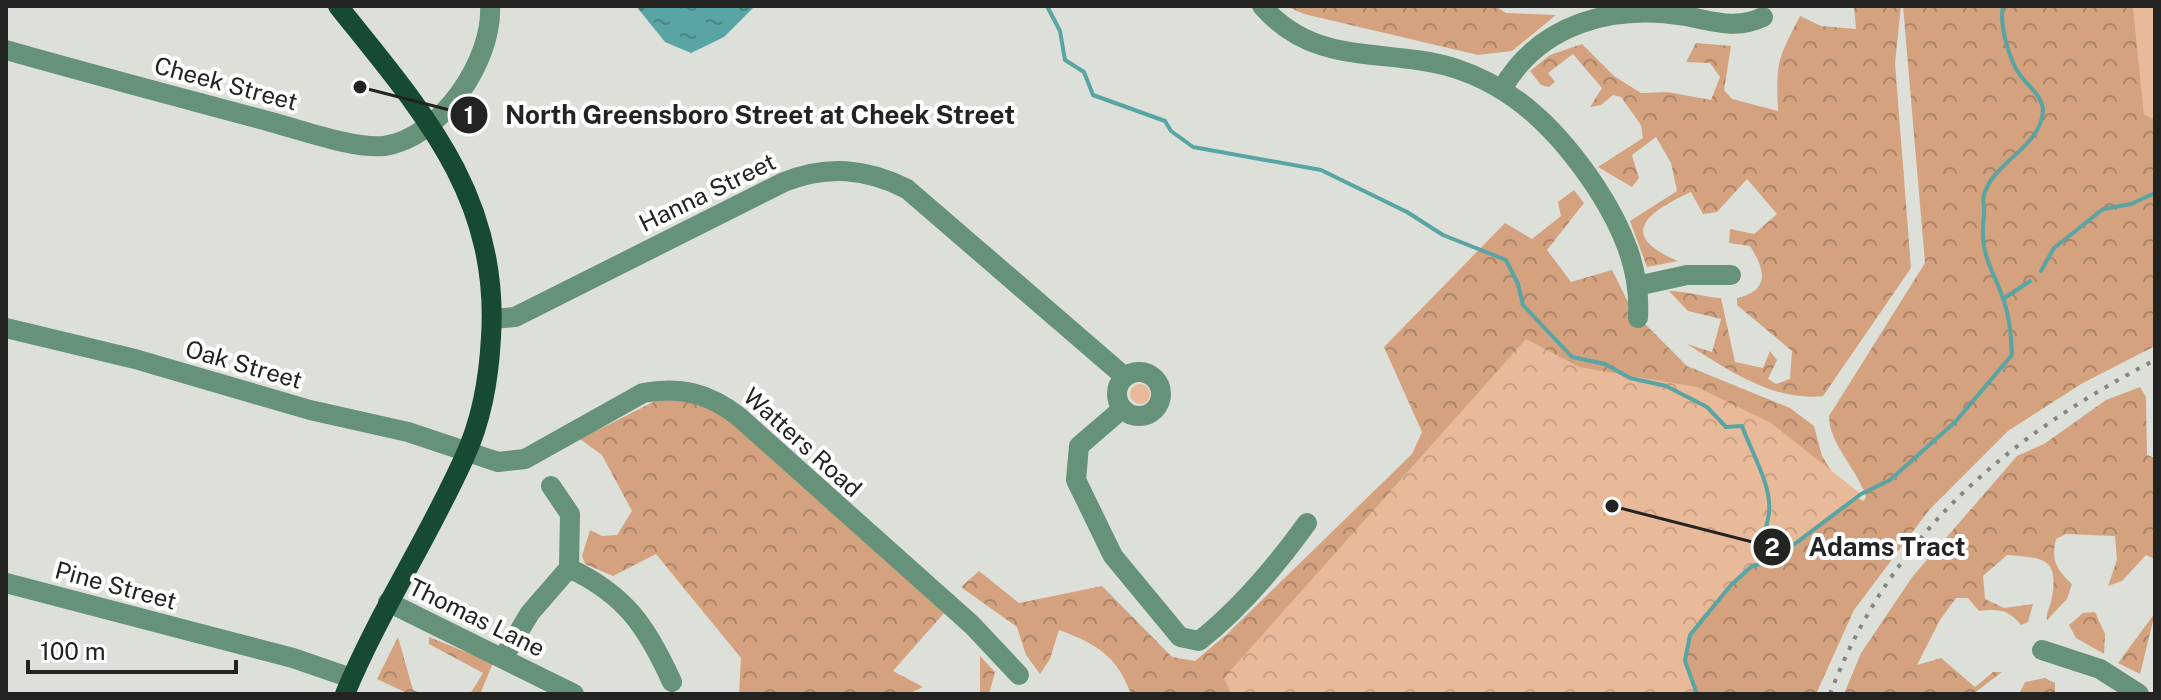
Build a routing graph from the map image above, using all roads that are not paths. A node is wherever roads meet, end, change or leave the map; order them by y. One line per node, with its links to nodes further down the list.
1 (338, 6): 7 (main road)
2 (490, 6): 7 (street, Cheek Street)
3 (1262, 6): 6 (street)
4 (1763, 17): 6 (street)
5 (6, 50): 7 (street, Cheek Street)
6 (1502, 89): 9 (street)
7 (429, 122): 11 (main road)
8 (1731, 275): 9 (street)
9 (1637, 286): 10 (street)
10 (1638, 318)
11 (492, 319): 13 (street, Hanna Street); 15 (main road)
12 (6, 328): 15 (street, Oak Street)
13 (1125, 377): 14 (street); 14 (street)
14 (1122, 409): 17 (street)
15 (467, 453): 20 (main road); 23 (street, Watters Road)
16 (551, 486): 18 (street)
17 (1307, 523)
18 (569, 568): 22 (street); 24 (street)
19 (6, 583): 25 (street, Pine Street)
20 (388, 602): 22 (street, Thomas Lane); 25 (main road)
21 (2042, 650): 27 (street)
22 (503, 658): 26 (street, Thomas Lane)
23 (1019, 675)
24 (672, 682)
25 (348, 686)
26 (574, 694)
27 (2139, 694)

